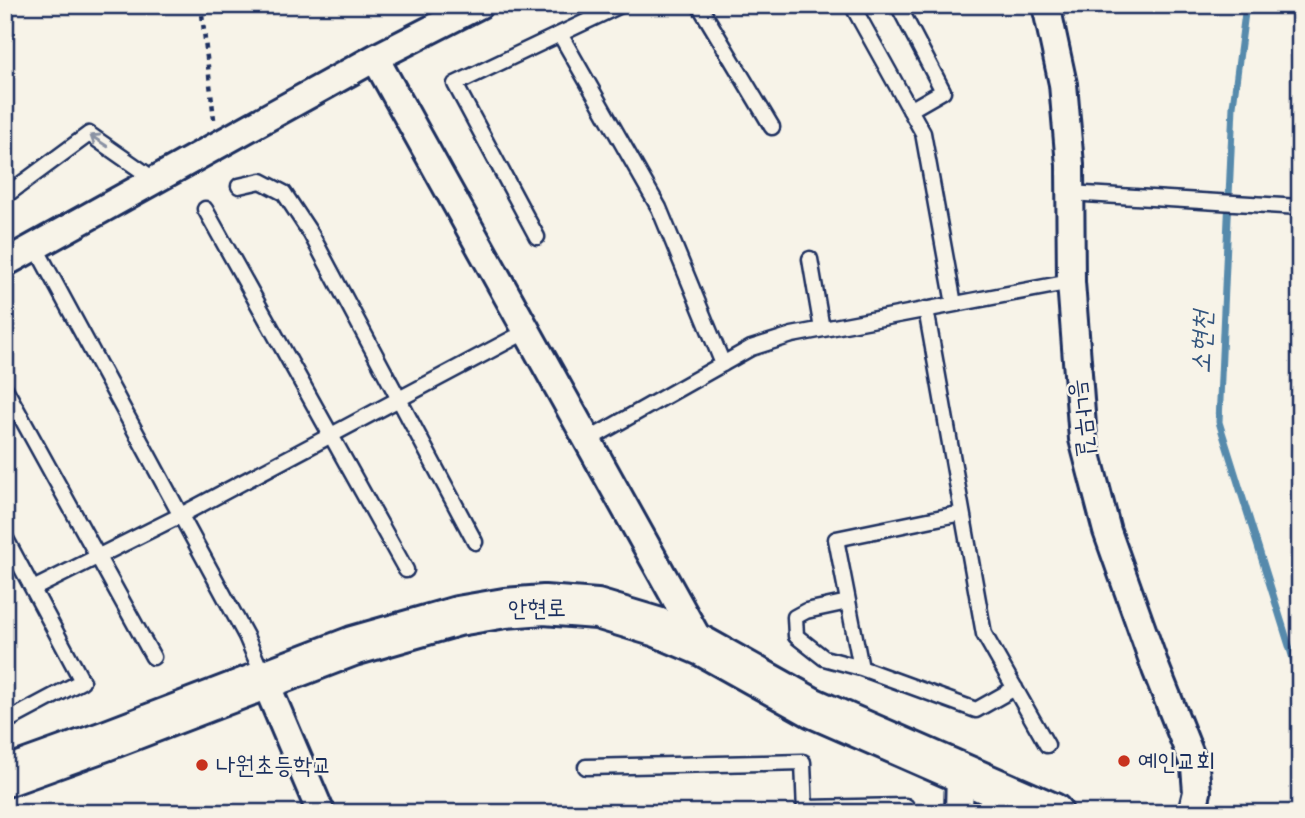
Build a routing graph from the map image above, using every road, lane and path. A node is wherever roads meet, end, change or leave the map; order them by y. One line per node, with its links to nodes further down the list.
1 (201, 5): 12 (path)
2 (479, 5): 9 (street)
3 (621, 5): 8 (lane)
4 (699, 5): 11 (lane)
5 (852, 5): 10 (lane)
6 (898, 5): 10 (lane)
7 (1046, 5): 15 (street, 등나무길)
8 (560, 34): 19 (lane); 28 (lane)
9 (375, 58): 12 (street); 27 (street)
10 (910, 110): 24 (lane)
11 (772, 127)
12 (217, 146): 13 (street)
13 (155, 180): 16 (lane, one-way to 16); 20 (street)
14 (239, 186): 30 (lane)
15 (1069, 193): 17 (lane); 23 (street, 등나무길)
16 (5, 196)
17 (1300, 207)
18 (205, 209): 31 (lane)
19 (537, 237)
20 (35, 246): 22 (street); 34 (lane)
21 (810, 259): 26 (lane)
22 (5, 262)
23 (1071, 282): 24 (lane); 56 (street, 등나무길)
24 (954, 304): 25 (lane)
25 (926, 309): 26 (lane); 33 (lane)
26 (822, 329): 28 (lane)
27 (527, 331): 30 (lane); 32 (street)
28 (723, 363): 32 (lane)
29 (5, 388): 37 (lane)
30 (399, 400): 31 (lane); 36 (lane)
31 (332, 436): 34 (lane); 38 (lane)
32 (588, 440): 41 (street)
33 (962, 513): 40 (lane); 45 (lane)
34 (181, 516): 37 (lane); 44 (lane)
35 (5, 537): 39 (lane)
36 (475, 542)
37 (98, 557): 39 (lane); 42 (lane)
38 (406, 570)
39 (33, 589): 46 (lane)
40 (848, 602): 43 (lane); 43 (lane)
41 (702, 646): 44 (street, 안현로); 49 (street, 안현로)
42 (153, 657)
43 (861, 668): 45 (lane)
44 (264, 679): 50 (street, 안현로); 52 (street)
45 (1015, 688): 47 (lane)
46 (5, 722)
47 (1047, 745)
48 (586, 767): 51 (lane)
49 (960, 771): 54 (street); 55 (street, 안현로)
50 (5, 777)
51 (805, 810): 53 (lane)
52 (321, 813)
53 (906, 813)
54 (960, 813)
55 (1053, 813)
56 (1192, 813)

